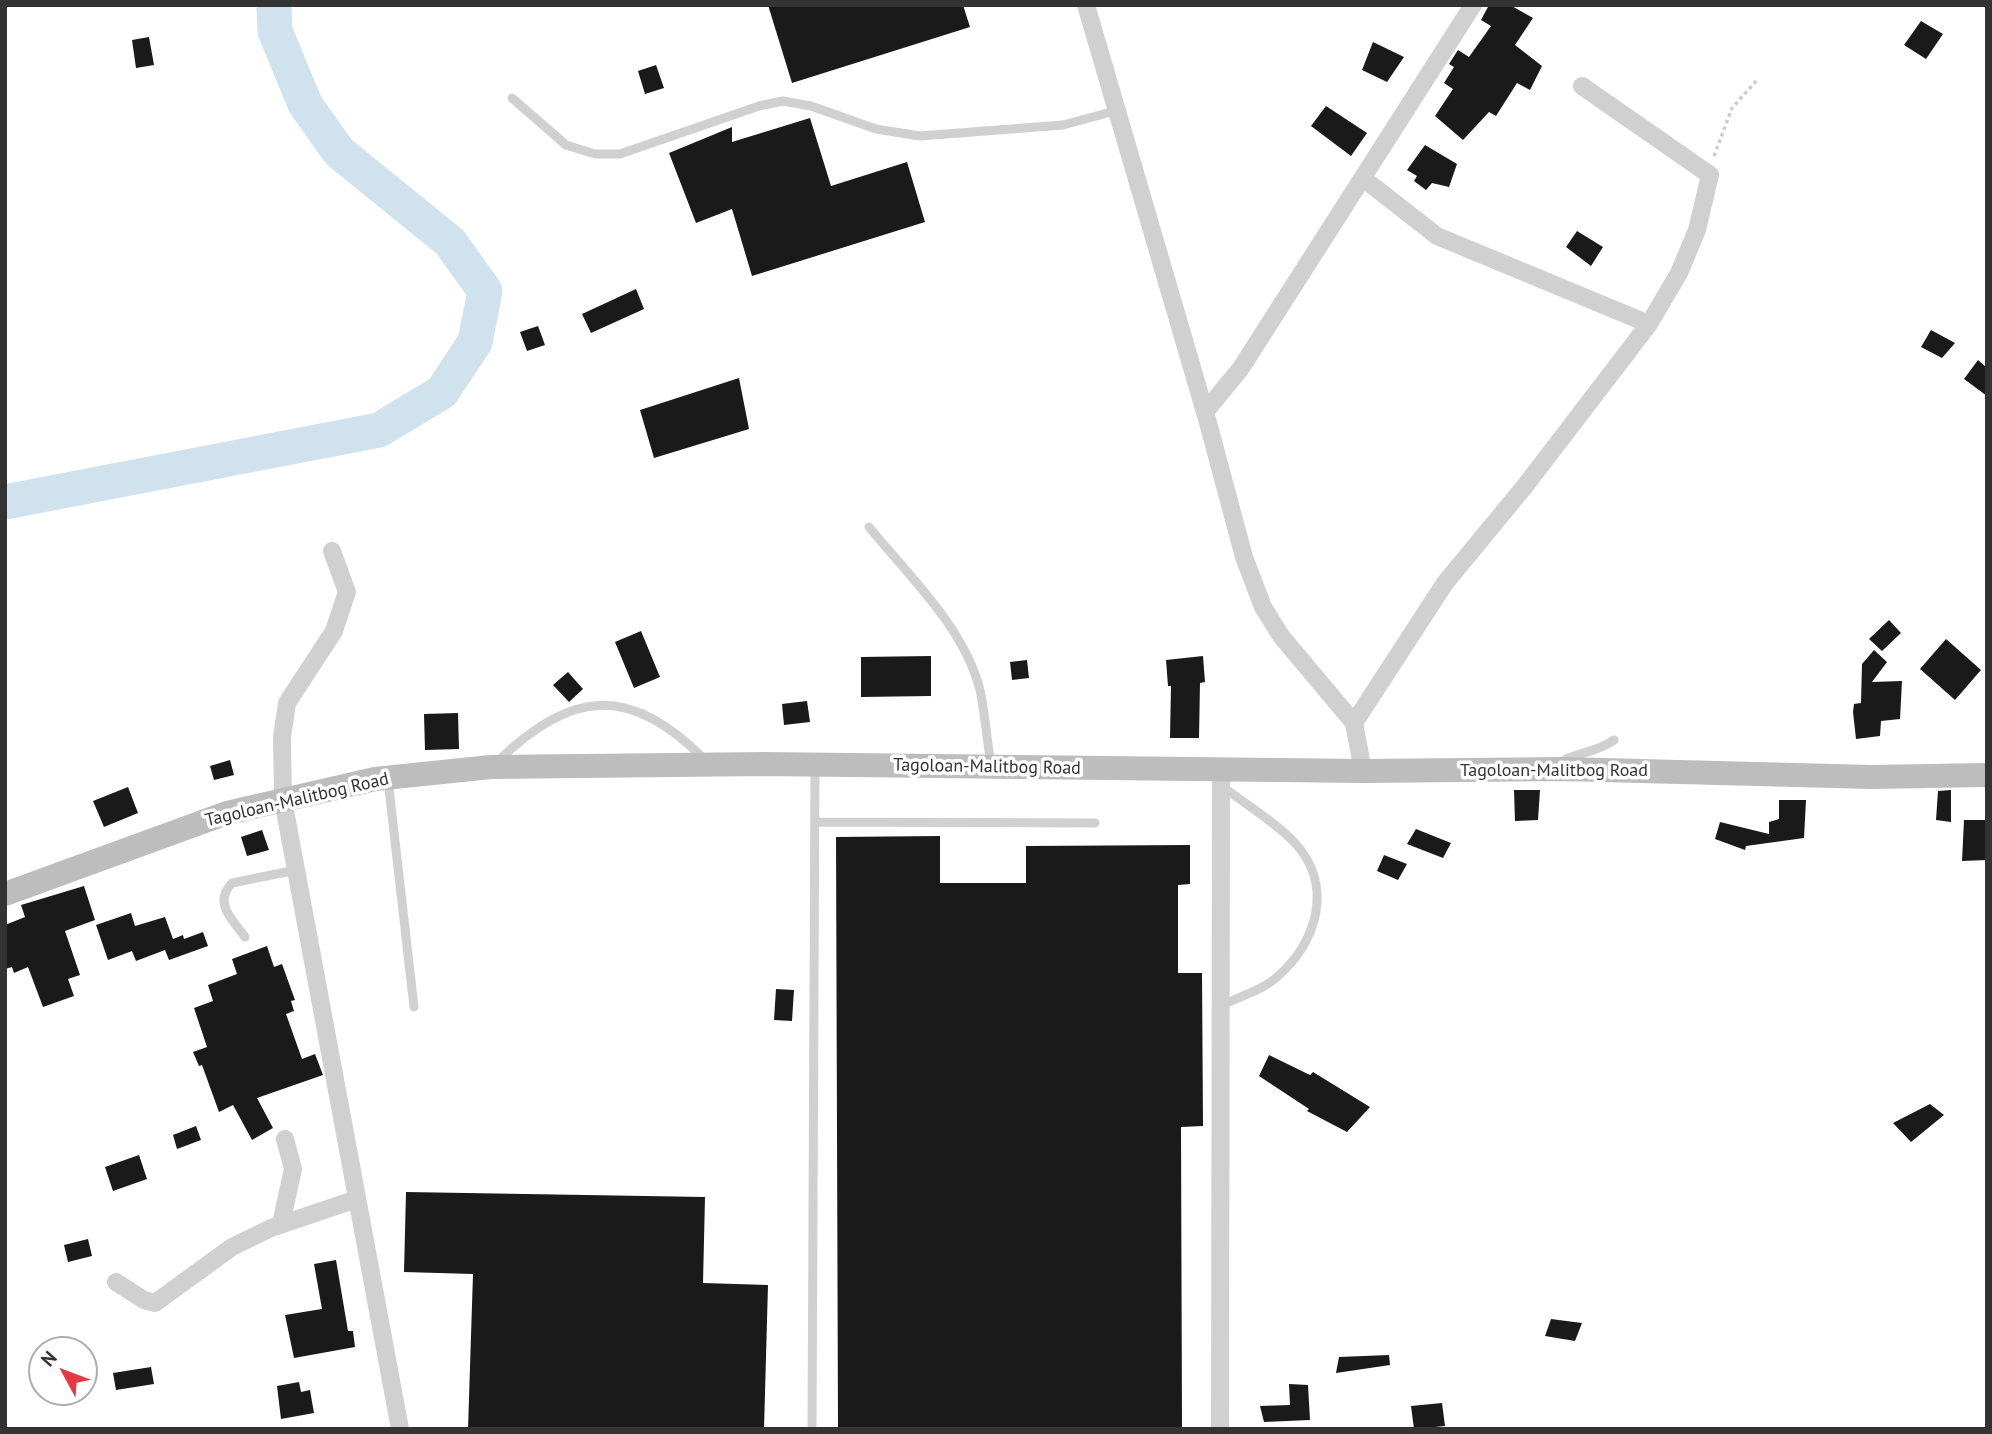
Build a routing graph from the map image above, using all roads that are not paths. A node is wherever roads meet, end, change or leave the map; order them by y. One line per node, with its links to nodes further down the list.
1 (1086, 5): 5 (street)
2 (1473, 5): 6 (street)
3 (1583, 86): 7 (street)
4 (512, 98): 5 (lane)
5 (1115, 111): 8 (street)
6 (1364, 178): 7 (street); 8 (street)
7 (1649, 324): 11 (street)
8 (1205, 412): 11 (street)
9 (869, 527): 15 (lane)
10 (332, 551): 22 (street)
11 (1354, 723): 18 (street)
12 (1614, 740): 17 (lane)
13 (710, 765): 14 (main road, Tagoloan-Malitbog Road); 16 (main road, Tagoloan-Malitbog Road); 16 (lane)
14 (816, 765): 15 (main road, Tagoloan-Malitbog Road); 23 (lane)
15 (991, 766): 21 (main road, Tagoloan-Malitbog Road)
16 (491, 767): 20 (main road, Tagoloan-Malitbog Road)
17 (1564, 769): 18 (main road, Tagoloan-Malitbog Road); 19 (main road, Tagoloan-Malitbog Road)
18 (1363, 771): 21 (main road, Tagoloan-Malitbog Road)
19 (1987, 775)
20 (388, 778): 22 (main road, Tagoloan-Malitbog Road); 29 (lane)
21 (1221, 778): 28 (street); 28 (lane)
22 (284, 800): 25 (street); 26 (main road, Tagoloan-Malitbog Road)
23 (815, 822): 24 (lane); 35 (lane)
24 (1095, 823)
25 (296, 870): 27 (lane); 31 (street)
26 (5, 894)
27 (245, 937)
28 (1220, 1006): 36 (street)
29 (414, 1007)
30 (285, 1139): 32 (street)
31 (357, 1199): 32 (street); 34 (street)
32 (281, 1224): 33 (street)
33 (116, 1282)
34 (400, 1429)
35 (812, 1429)
36 (1220, 1429)

